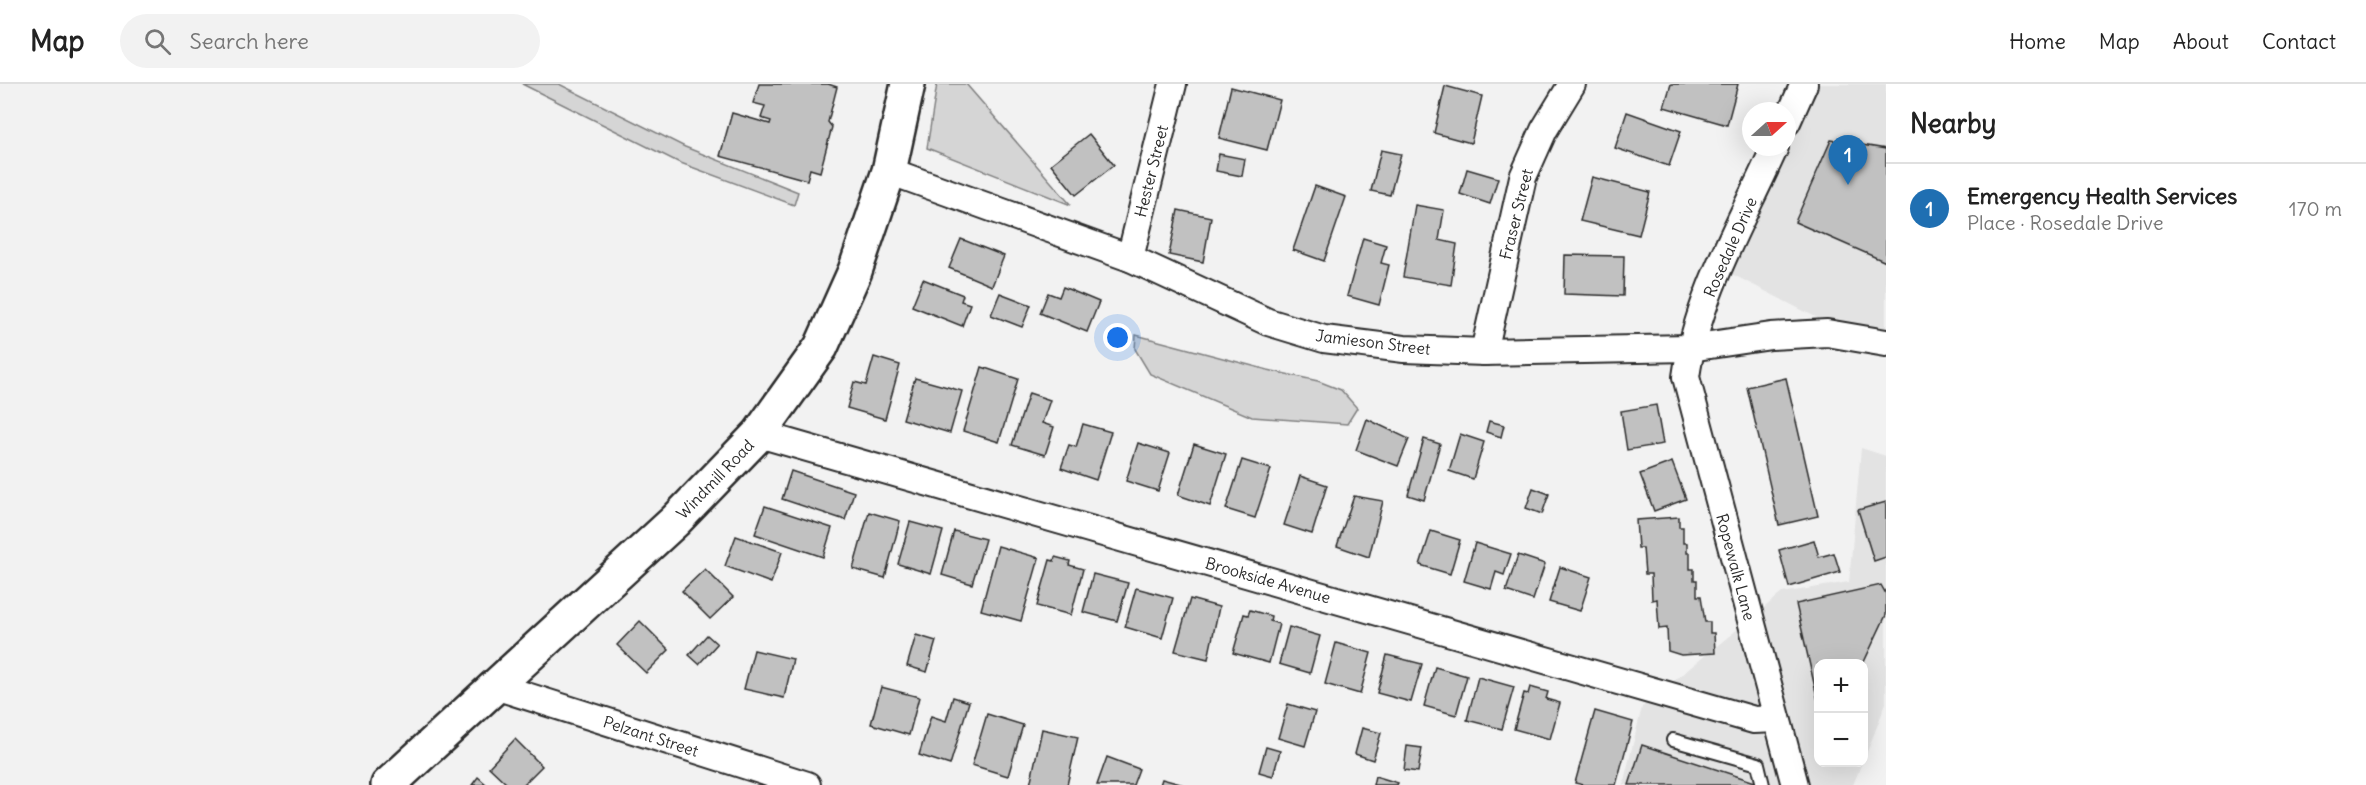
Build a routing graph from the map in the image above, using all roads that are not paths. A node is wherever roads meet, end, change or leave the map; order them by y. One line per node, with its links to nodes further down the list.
1 (908, 84): 7 (main road, Windmill Road)
2 (1173, 84): 8 (street, Hester Street)
3 (1572, 84): 11 (street, Fraser Street)
4 (1804, 84): 5 (street)
5 (1796, 102)
6 (1772, 156): 10 (street, Rosedale Drive)
7 (889, 171): 8 (street, Jamieson Street); 12 (main road, Windmill Road)
8 (1130, 258): 11 (street, Jamieson Street)
9 (1886, 343): 10 (street, Jamieson Street)
10 (1690, 348): 11 (street, Jamieson Street); 14 (street, Ropewalk Lane)
11 (1484, 352)
12 (759, 434): 13 (main road, Windmill Road); 14 (street, Brookside Avenue)
13 (495, 686): 16 (street, Pelzant Street); 17 (main road, Windmill Road)
14 (1777, 719): 20 (street, Ropewalk Lane)
15 (1673, 740): 19 (lane)
16 (770, 780): 18 (street, Pelzant Street)
17 (388, 785)
18 (807, 785)
19 (1763, 785)
20 (1795, 785)

